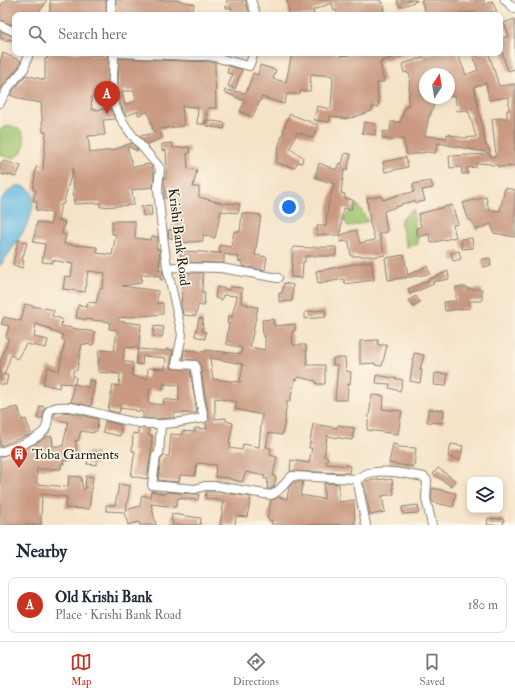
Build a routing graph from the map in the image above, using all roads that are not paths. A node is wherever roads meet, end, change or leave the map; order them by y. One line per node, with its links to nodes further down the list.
1 (111, 0): 5 (street)
2 (251, 0): 6 (street)
3 (505, 0): 4 (street)
4 (515, 9)
5 (111, 12)
6 (255, 12)
7 (0, 25): 8 (street)
8 (12, 31)
9 (28, 56): 15 (street)
10 (114, 56): 16 (street, Krishi Bank Road)
11 (191, 56): 12 (street)
12 (210, 56)
13 (210, 56): 14 (street)
14 (253, 56)
15 (0, 103)
16 (167, 267): 17 (street); 18 (street, Krishi Bank Road)
17 (278, 278)
18 (161, 424): 19 (street); 20 (street)
19 (0, 452)
20 (357, 479): 21 (street); 22 (street)
21 (366, 525)
22 (432, 525)

